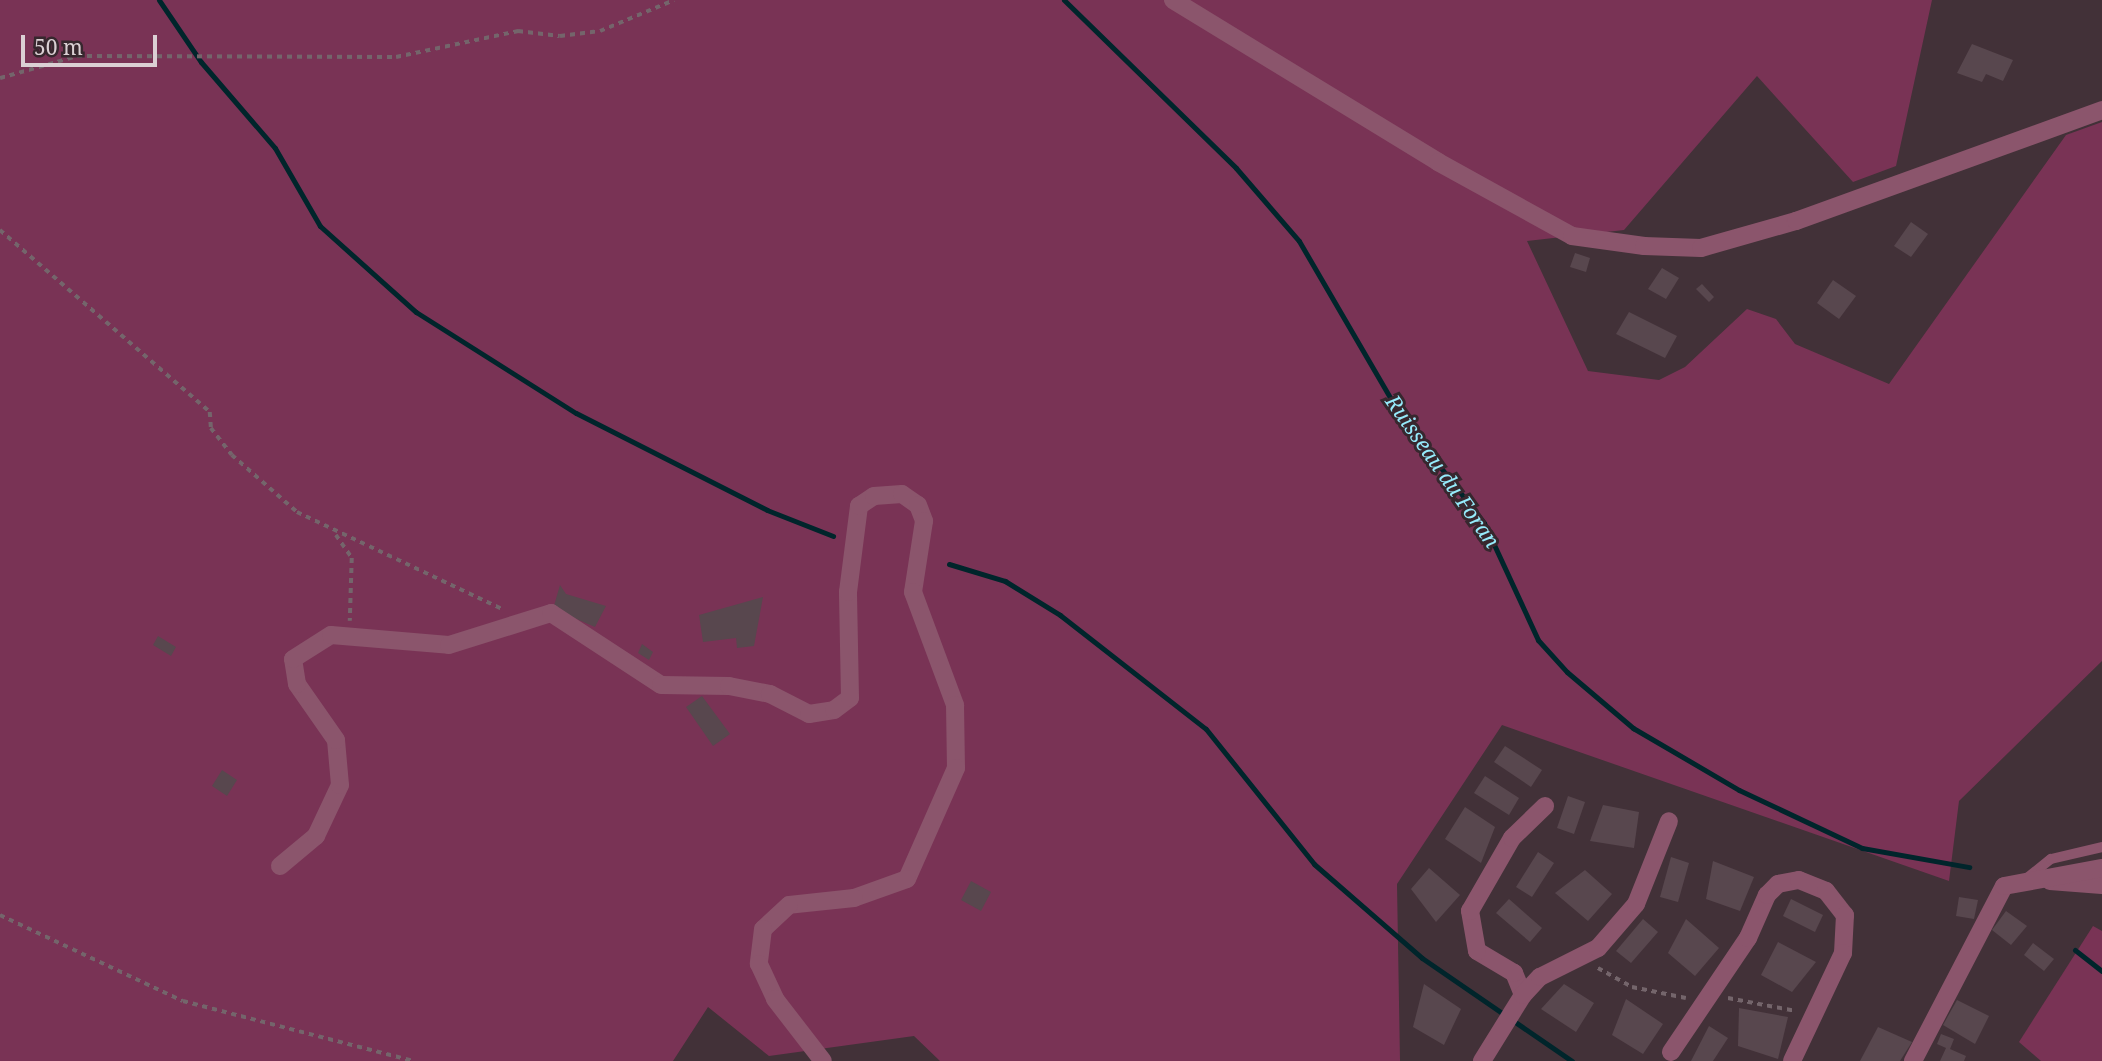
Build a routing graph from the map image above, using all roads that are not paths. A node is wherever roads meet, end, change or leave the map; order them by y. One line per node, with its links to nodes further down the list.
1 (1173, 0): 2 (street)
2 (2102, 110)
3 (1545, 806): 10 (street)
4 (1669, 821): 10 (street)
5 (2102, 847): 8 (lane)
6 (280, 866): 12 (street)
7 (2102, 868): 8 (street)
8 (2026, 879): 9 (street); 15 (street)
9 (2102, 885)
10 (1518, 1002): 13 (street)
11 (1671, 1052): 14 (street)
12 (823, 1061)
13 (1482, 1061)
14 (1792, 1061)
15 (1913, 1061)

